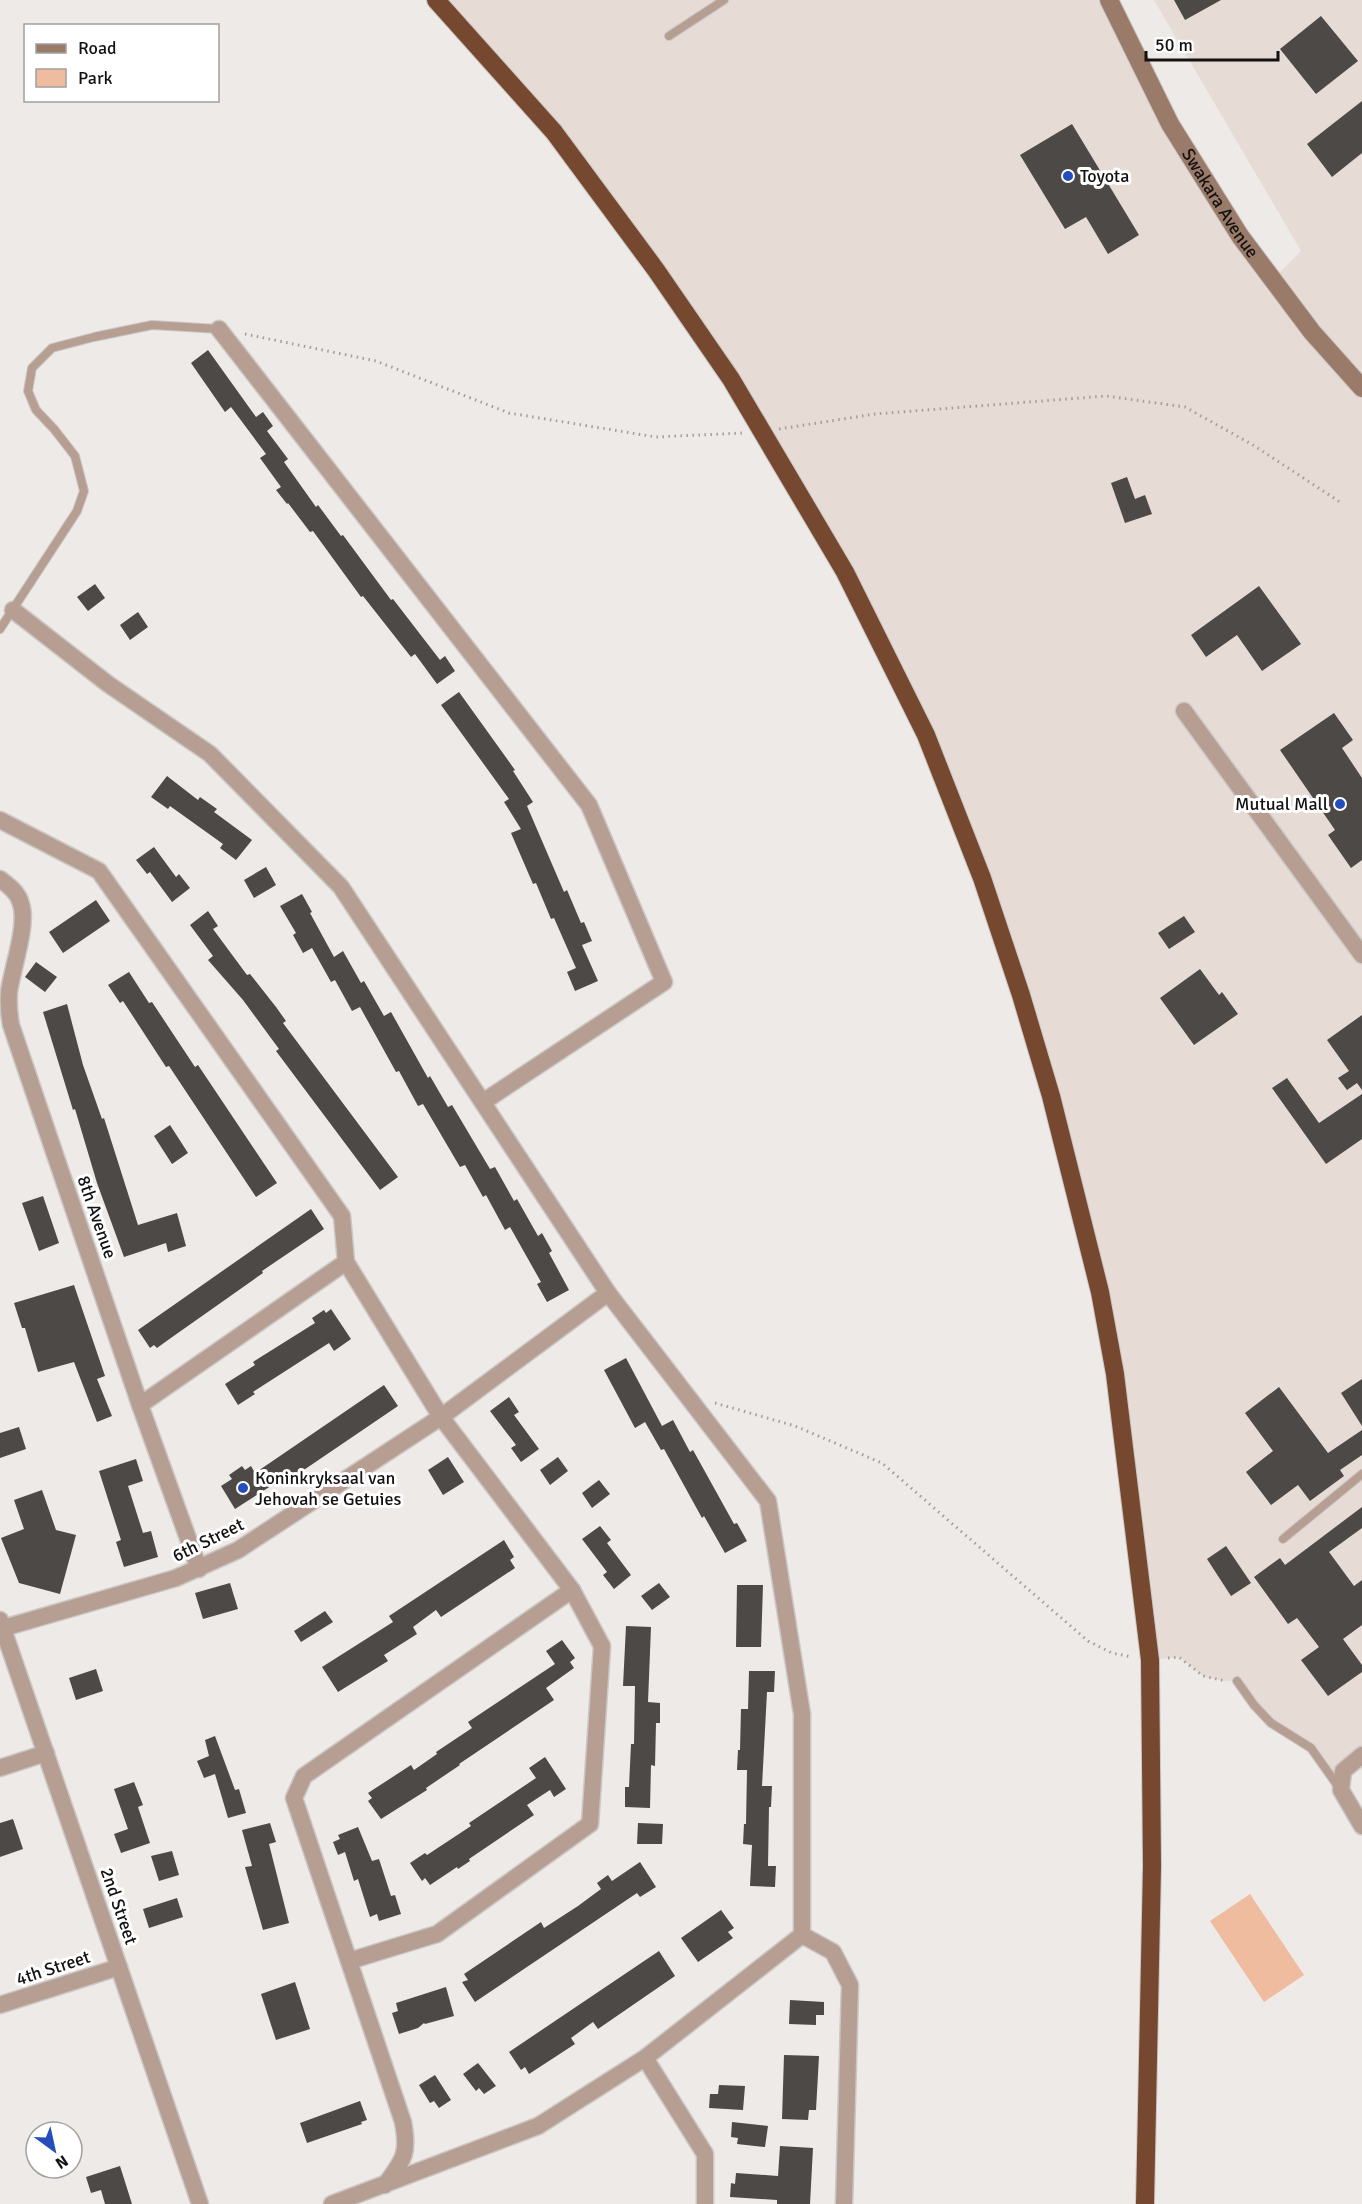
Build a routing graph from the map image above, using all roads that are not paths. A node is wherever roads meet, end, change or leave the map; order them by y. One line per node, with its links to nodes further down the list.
1 (436, 0): 39 (highway)
2 (724, 0): 4 (lane)
3 (1109, 0): 6 (street, Swakara Avenue)
4 (669, 36)
5 (219, 329): 7 (lane); 13 (street)
6 (1362, 388)
7 (13, 610): 8 (lane); 13 (street)
8 (0, 629)
9 (1184, 711): 12 (street)
10 (0, 820): 14 (street)
11 (0, 879): 16 (street, 8th Avenue)
12 (1362, 955)
13 (483, 1102): 15 (street)
14 (346, 1262): 16 (street); 17 (street)
15 (608, 1293): 17 (street, 6th Street); 29 (street)
16 (140, 1405): 20 (street, 8th Avenue)
17 (441, 1418): 20 (street, 6th Street); 21 (street)
18 (1362, 1474): 19 (lane)
19 (1284, 1539)
20 (199, 1569): 22 (street, 6th Street)
21 (572, 1590): 30 (street); 30 (street)
22 (1, 1626): 24 (street, 2nd Street)
23 (1237, 1681): 27 (lane)
24 (46, 1753): 26 (street); 31 (street, 2nd Street)
25 (1362, 1755): 27 (street)
26 (0, 1768)
27 (1341, 1790): 28 (street)
28 (1362, 1826)
29 (802, 1935): 33 (street); 38 (street)
30 (349, 1961): 34 (street)
31 (119, 1967): 32 (street, 4th Street); 35 (street, 2nd Street)
32 (0, 2006)
33 (645, 2058): 34 (street); 37 (street)
34 (385, 2185): 36 (street)
35 (200, 2204)
36 (332, 2204)
37 (705, 2204)
38 (844, 2204)
39 (1145, 2204)

